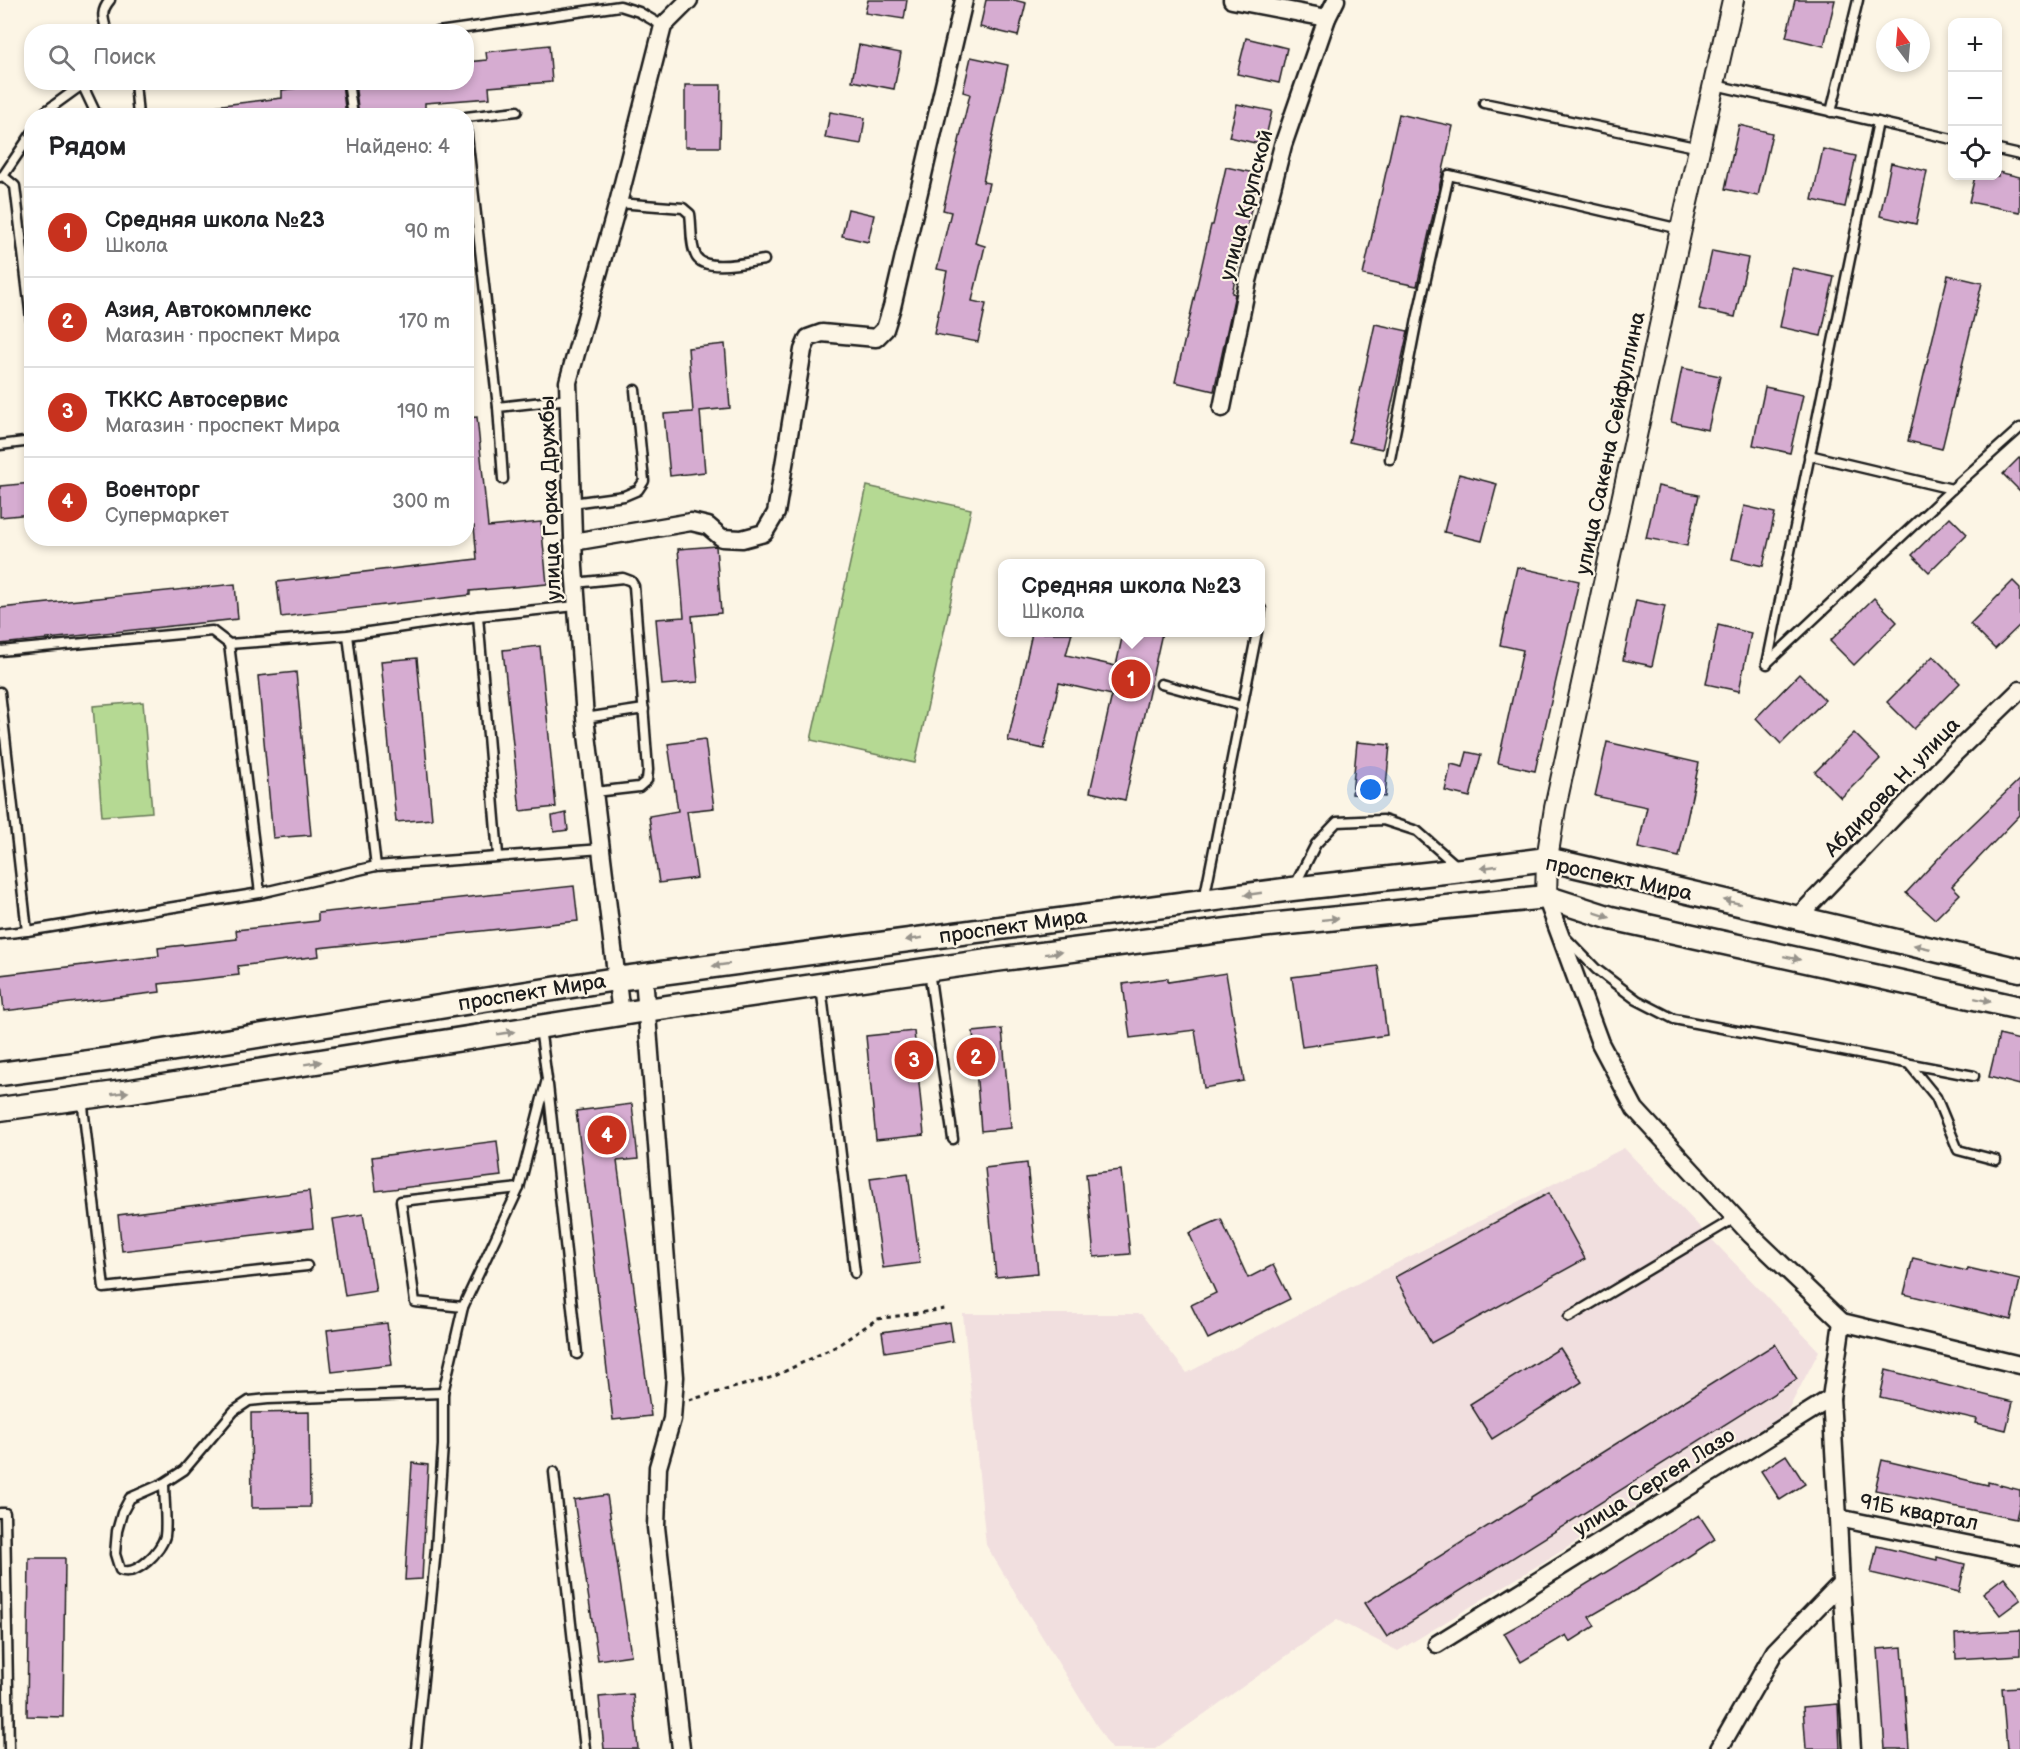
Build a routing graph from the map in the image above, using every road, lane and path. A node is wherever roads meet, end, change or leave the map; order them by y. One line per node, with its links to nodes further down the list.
1 (110, 0): 9 (lane)
2 (689, 0): 10 (street)
3 (964, 0): 50 (street)
4 (1232, 0): 8 (street)
5 (1336, 0): 8 (street, улица Крупской)
6 (1733, 0): 12 (street, улица Сакена Сейфуллина)
7 (1858, 0): 23 (lane)
8 (1327, 18): 41 (street, улица Крупской)
9 (105, 24)
10 (663, 26): 11 (lane); 33 (street, улица Горка Дружбы)
11 (474, 27)
12 (1714, 85): 23 (lane); 28 (street, улица Сакена Сейфуллина)
13 (74, 90): 18 (lane)
14 (87, 90): 19 (lane)
15 (136, 90): 20 (lane)
16 (349, 90): 21 (lane)
17 (1484, 103): 28 (lane)
18 (50, 108)
19 (94, 108)
20 (137, 108)
21 (352, 108)
22 (517, 111): 24 (lane)
23 (1831, 112): 25 (lane)
24 (474, 116)
25 (1878, 122): 26 (lane); 45 (lane)
26 (1948, 138)
27 (24, 145): 31 (lane)
28 (1700, 148): 35 (street, улица Сакена Сейфуллина)
29 (2002, 151): 30 (lane)
30 (2020, 155)
31 (2, 177): 37 (lane)
32 (474, 195): 34 (lane)
33 (618, 203): 36 (lane); 39 (street, улица Горка Дружбы)
34 (476, 212): 40 (lane)
35 (1681, 229): 46 (lane); 67 (street, улица Сакена Сейфуллина)
36 (764, 260)
37 (24, 261)
38 (635, 390): 49 (lane)
39 (569, 399): 40 (lane); 49 (street, улица Горка Дружбы)
40 (498, 407): 47 (lane)
41 (1222, 408)
42 (2020, 428): 48 (lane)
43 (24, 442): 44 (lane)
44 (0, 445)
45 (1809, 455): 48 (lane); 48 (lane)
46 (1390, 459)
47 (503, 479)
48 (1952, 489)
49 (572, 503): 50 (street, улица Горка Дружбы)
50 (573, 542): 51 (street, улица Горка Дружбы)
51 (574, 584): 52 (street, улица Горка Дружбы); 62 (lane)
52 (576, 606): 53 (lane); 63 (street, улица Горка Дружбы)
53 (478, 616): 54 (lane); 66 (lane)
54 (348, 635): 56 (lane); 68 (lane)
55 (1256, 637): 61 (lane)
56 (229, 644): 57 (lane); 71 (lane)
57 (0, 651)
58 (1161, 684): 61 (lane)
59 (2020, 690): 74 (street, Абдирова Н. улица)
60 (0, 692): 76 (lane)
61 (1242, 706): 73 (lane)
62 (644, 709): 63 (lane); 64 (lane)
63 (585, 718): 64 (street, улица Горка Дружбы)
64 (595, 792): 65 (street, улица Горка Дружбы)
65 (602, 849): 66 (lane); 81 (street, улица Горка Дружбы)
66 (498, 855): 68 (lane)
67 (1547, 859): 69 (main road, проспект Мира, one-way to 69); 72 (street, улица Сакена Сейфуллина); 74 (main road, проспект Мира, one-way to 67)
68 (376, 866): 71 (lane)
69 (1462, 870): 70 (main road, проспект Мира); 70 (lane)
70 (1292, 889): 73 (main road, проспект Мира, one-way to 73)
71 (260, 893): 76 (lane)
72 (1546, 897): 75 (street); 78 (main road, проспект Мира, one-way to 72); 83 (main road, проспект Мира, one-way to 83)
73 (1204, 901): 80 (main road, проспект Мира, one-way to 80)
74 (1798, 917): 79 (main road, проспект Мира, one-way to 74)
75 (1558, 930): 87 (lane); 96 (street)
76 (27, 931): 77 (lane)
77 (0, 934)
78 (929, 970): 82 (main road, проспект Мира); 93 (lane)
79 (2020, 970)
80 (644, 976): 81 (main road, проспект Мира); 84 (street)
81 (616, 979): 85 (street, улица Горка Дружбы); 88 (main road, проспект Мира)
82 (821, 986): 84 (main road, проспект Мира); 98 (lane)
83 (2020, 1008)
84 (646, 1010): 85 (main road, проспект Мира); 107 (street)
85 (621, 1014): 86 (main road, проспект Мира)
86 (540, 1027): 90 (lane); 91 (main road, проспект Мира, one-way to 86)
87 (1908, 1063): 89 (lane); 94 (lane)
88 (0, 1074)
89 (1974, 1076)
90 (547, 1078): 95 (lane); 103 (lane)
91 (82, 1098): 92 (main road, проспект Мира); 97 (lane)
92 (0, 1109)
93 (953, 1139)
94 (1996, 1161)
95 (519, 1188): 99 (lane); 99 (lane)
96 (1735, 1218): 101 (lane); 102 (street)
97 (307, 1266)
98 (855, 1274)
99 (463, 1307): 105 (lane)
100 (945, 1309): 107 (path)
101 (1569, 1317)
102 (1842, 1322): 104 (street); 106 (street)
103 (577, 1354)
104 (2020, 1365)
105 (443, 1393): 109 (lane); 116 (lane)
106 (1831, 1398): 111 (street); 114 (street, улица Сергея Лазо)
107 (673, 1404): 118 (street)
108 (554, 1472): 117 (lane)
109 (164, 1483): 109 (lane)
110 (0, 1513): 115 (lane)
111 (1838, 1518): 112 (street, 91Б квартал); 113 (street, 91Б квартал)
112 (2020, 1555)
113 (1841, 1583): 119 (street); 120 (street, 91Б квартал)
114 (1437, 1644)
115 (9, 1749)
116 (416, 1749)
117 (585, 1749)
118 (681, 1749)
119 (1719, 1749)
120 (1852, 1749)

